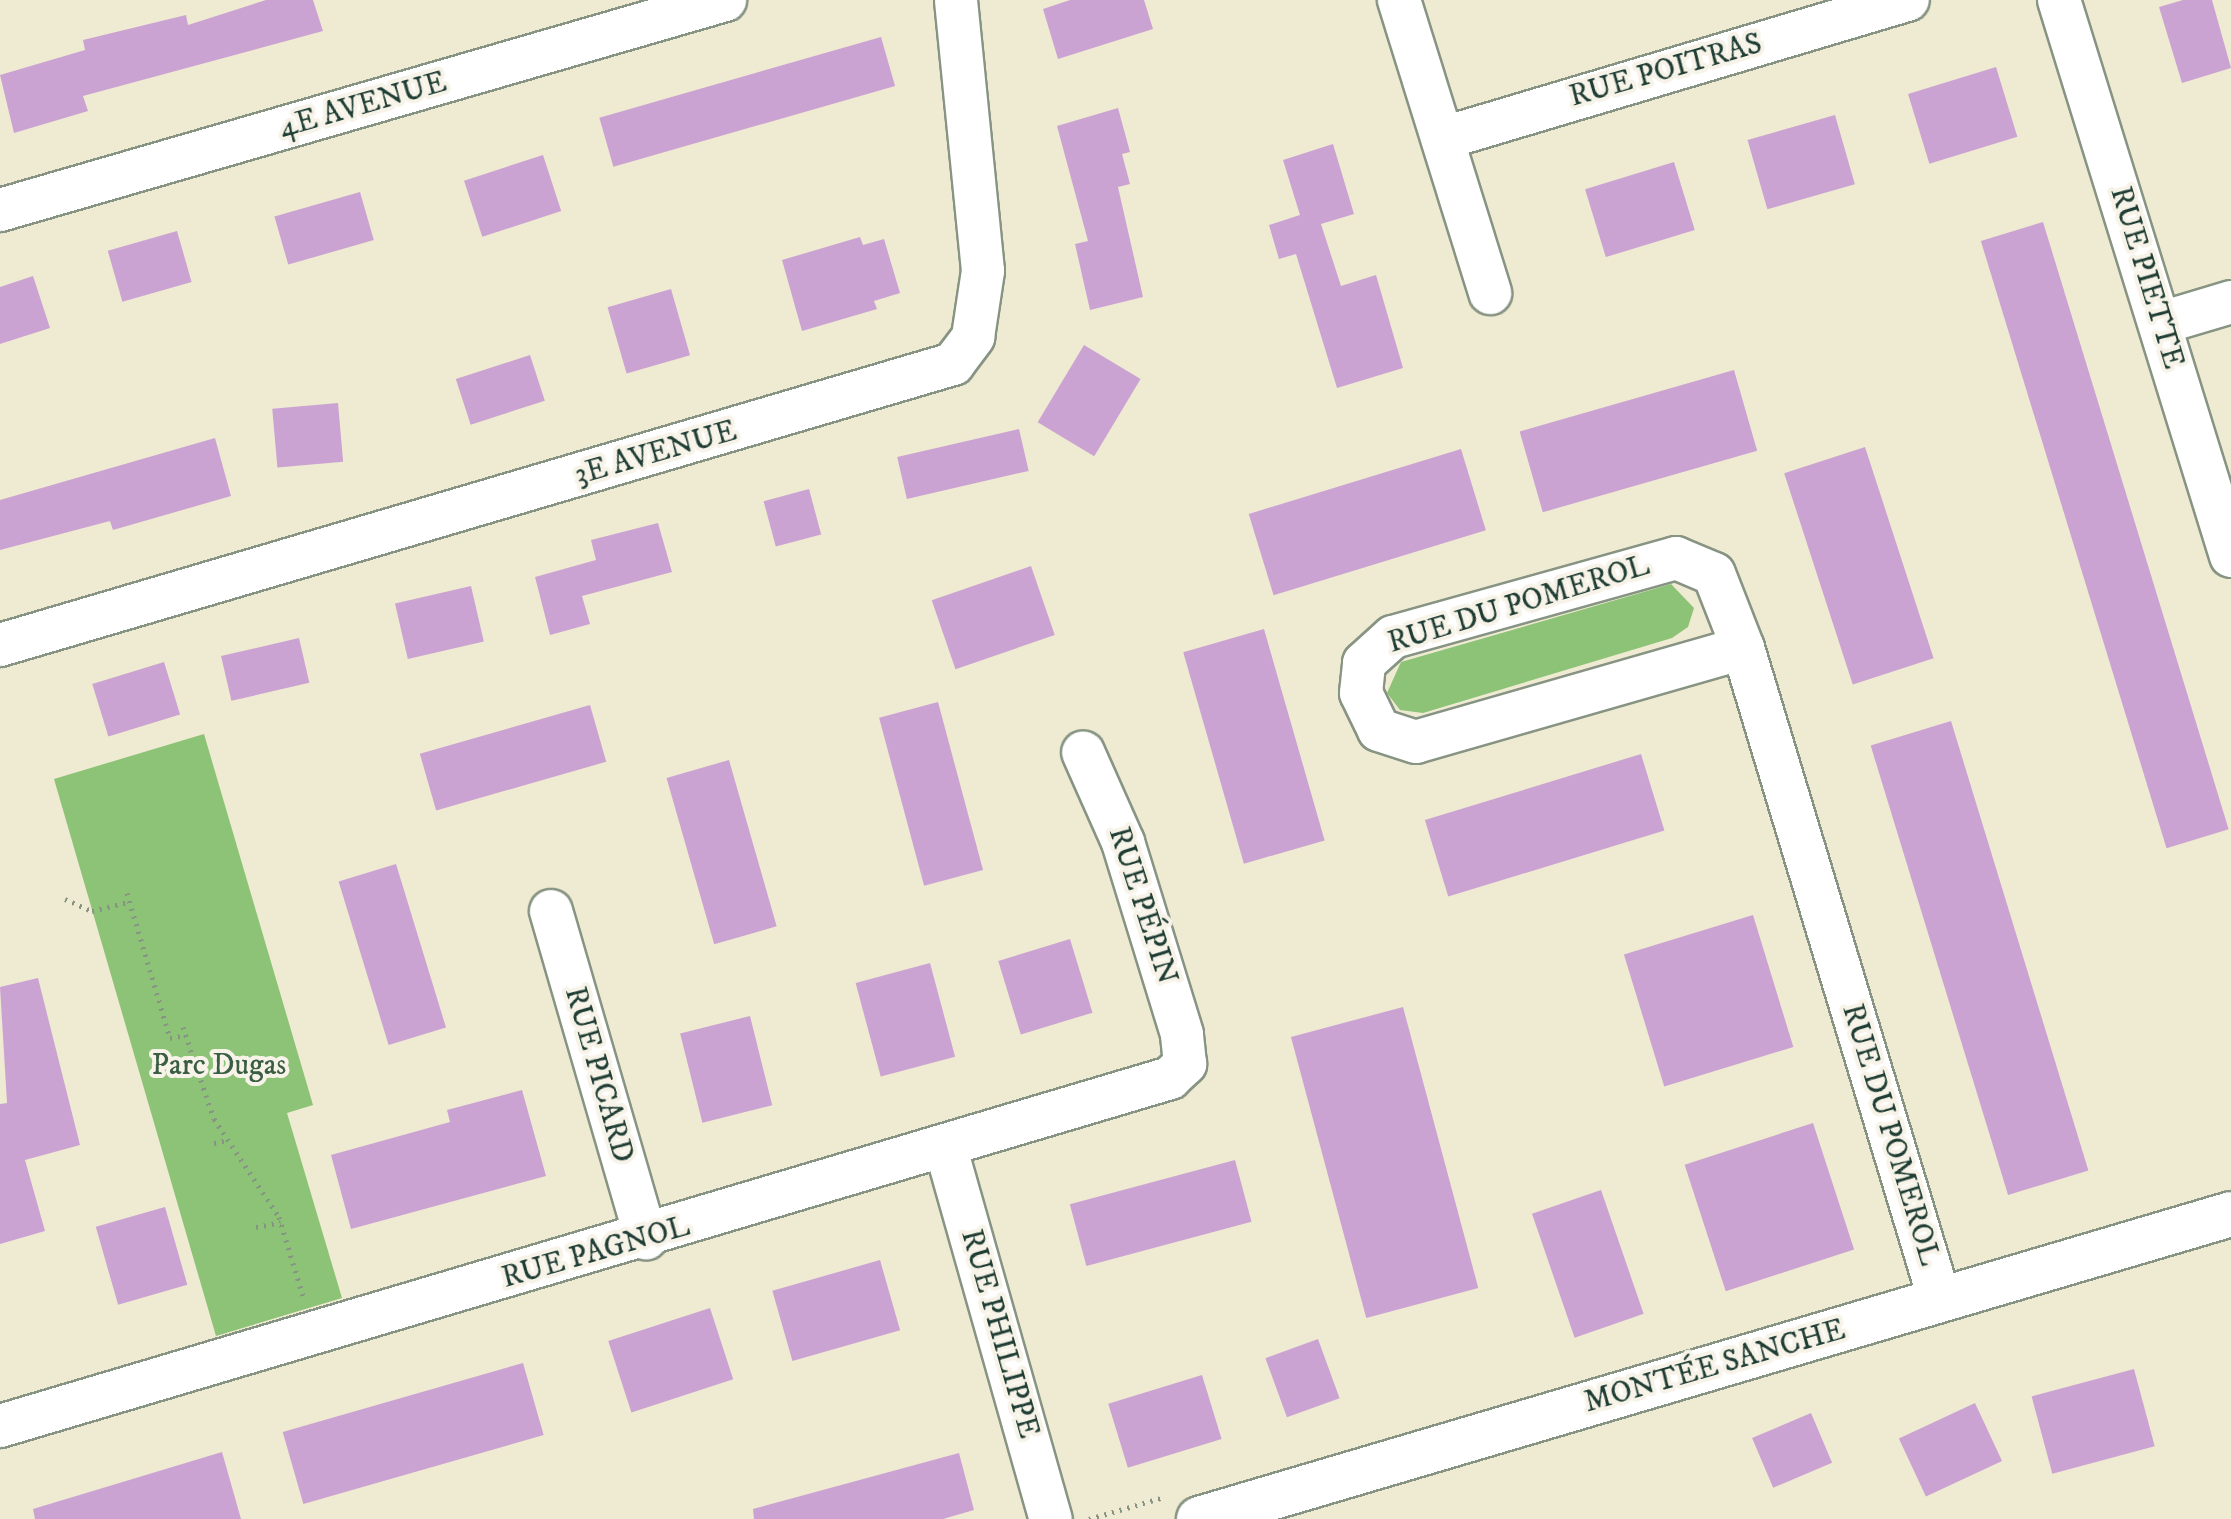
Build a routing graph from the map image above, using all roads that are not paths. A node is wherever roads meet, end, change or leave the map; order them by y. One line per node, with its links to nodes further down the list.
1 (725, 0): 7 (street, 4E AVENUE)
2 (956, 0): 12 (street, 3E AVENUE)
3 (1399, 0): 6 (street)
4 (2059, 0): 10 (street, RUE PIETTE)
5 (1894, 2): 6 (street, RUE POITRAS)
6 (1444, 138): 8 (street)
7 (0, 210)
8 (1490, 293)
9 (2231, 302): 10 (street)
10 (2161, 323): 11 (street, RUE PIETTE)
11 (2231, 556)
12 (0, 645)
13 (1743, 648): 13 (street, RUE DU POMEROL); 20 (street, RUE DU POMEROL)
14 (1083, 752): 16 (street, RUE PÉPIN)
15 (551, 911): 19 (street, RUE PICARD)
16 (1185, 1064): 17 (street, RUE PAGNOL)
17 (946, 1149): 19 (street, RUE PAGNOL); 22 (street, RUE PHILIPPE)
18 (2231, 1214): 20 (street, MONTÉE SANCHE)
19 (646, 1238): 21 (street, RUE PAGNOL)
20 (1940, 1301): 23 (street, MONTÉE SANCHE)
21 (0, 1426)
22 (1051, 1519)
23 (1199, 1519)

